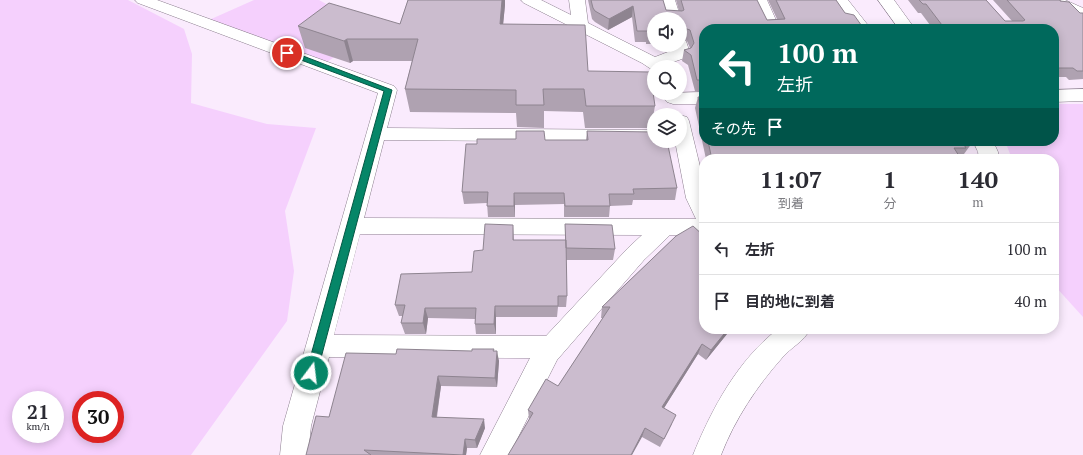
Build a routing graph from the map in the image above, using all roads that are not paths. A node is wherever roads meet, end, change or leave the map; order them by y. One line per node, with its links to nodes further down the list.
1 (143, 0): 22 (street)
2 (529, 0): 14 (street)
3 (577, 0): 14 (street)
4 (667, 0): 9 (street)
5 (759, 0): 11 (street)
6 (840, 0): 12 (street)
7 (886, 0): 13 (street)
8 (1053, 0): 10 (street)
9 (670, 12)
10 (1083, 14)
11 (770, 24)
12 (859, 24)
13 (903, 24)
14 (580, 25): 17 (street)
15 (682, 52): 16 (street)
16 (666, 60)
17 (647, 61)
18 (1059, 84): 19 (street)
19 (1069, 95)
20 (699, 99): 21 (street)
21 (674, 102)
22 (376, 134): 23 (street); 27 (street)
23 (647, 136)
24 (687, 146): 25 (street)
25 (699, 183): 26 (street)
26 (699, 203)
27 (351, 226): 28 (street); 31 (street)
28 (665, 227): 29 (street); 32 (street)
29 (699, 227)
30 (791, 334): 35 (street)
31 (318, 346): 32 (street); 33 (street)
32 (553, 347): 34 (street)
33 (294, 455)
34 (494, 455)
35 (707, 455)

